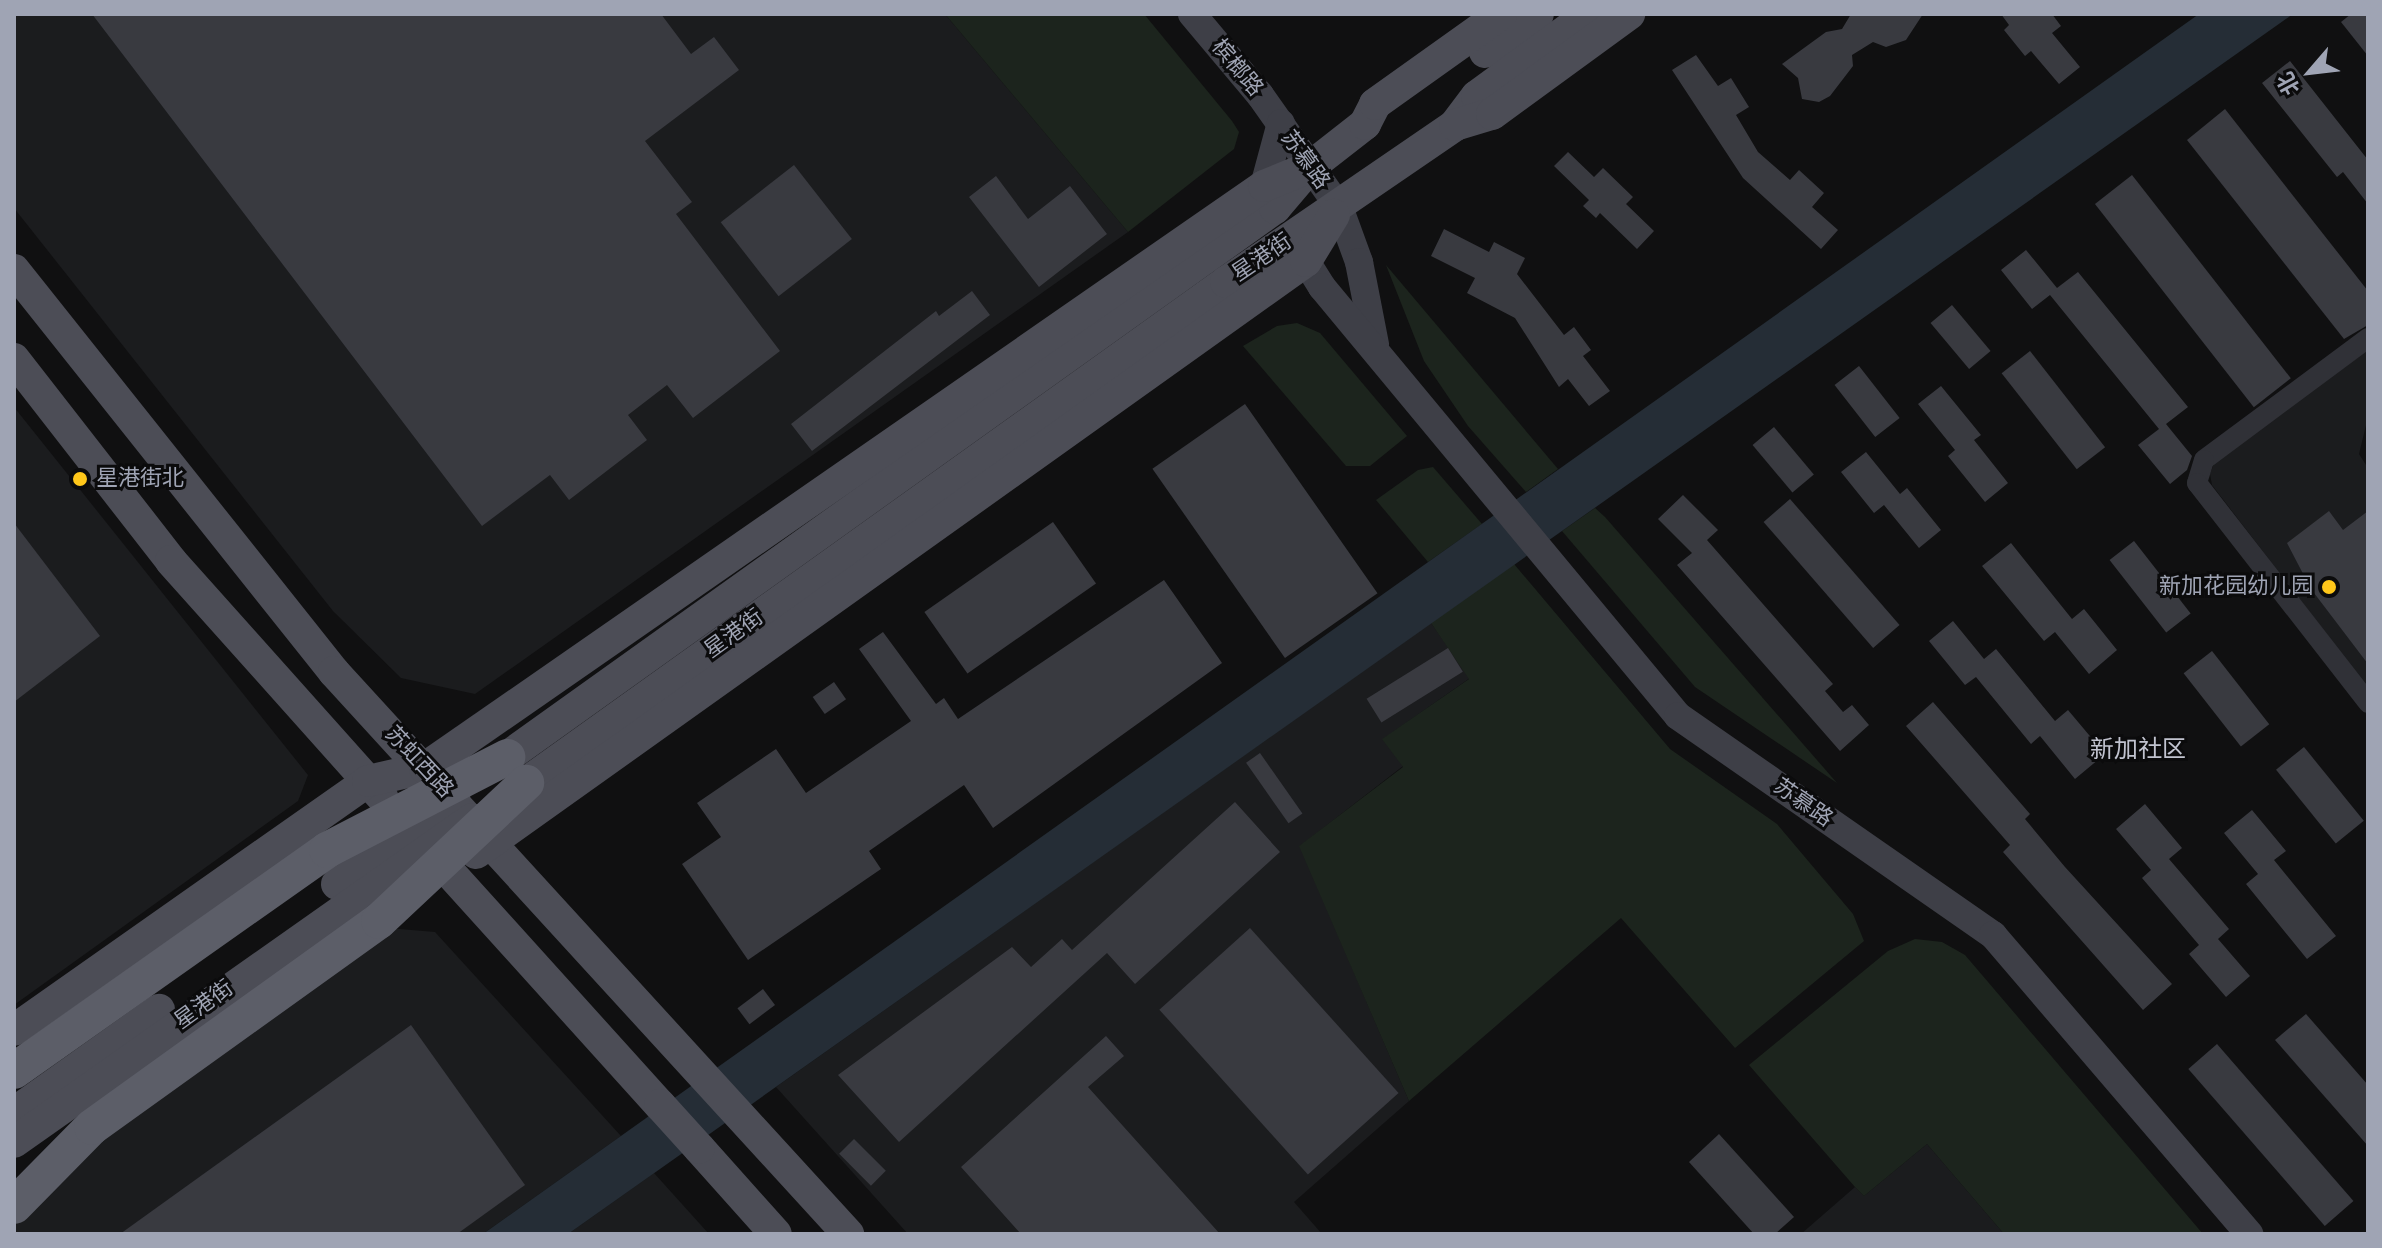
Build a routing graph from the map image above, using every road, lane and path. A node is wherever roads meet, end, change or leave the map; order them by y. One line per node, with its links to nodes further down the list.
1 (1192, 14): 6 (main road, 槟榔路)
2 (1501, 14): 7 (main road)
3 (1538, 14): 7 (main road)
4 (1589, 14): 8 (main road)
5 (1629, 14): 8 (main road)
6 (1281, 123): 9 (main road, 苏慕路); 10 (main road, 苏慕路)
7 (1365, 124): 9 (main road)
8 (1455, 125): 11 (main road)
9 (1310, 167): 10 (main road); 11 (main road, 苏慕路)
10 (1270, 197): 12 (main road, 苏慕路); 18 (main road); 19 (main road, 星港街)
11 (1339, 207): 12 (main road); 15 (main road, 苏慕路)
12 (1299, 250): 15 (main road, 苏慕路); 19 (main road, 星港街); 21 (main road)
13 (14, 270): 18 (main road, 苏虹西路)
14 (2368, 338): 17 (street)
15 (1377, 352): 32 (main road, 苏慕路)
16 (14, 359): 20 (main road)
17 (2368, 703)
18 (425, 768): 20 (main road); 21 (main road, 苏虹西路)
19 (517, 770): 24 (highway, bridge); 25 (main road, 星港街, bridge); 26 (highway, bridge); 27 (main road, 星港街, bridge)
20 (368, 781): 22 (main road); 23 (main road)
21 (493, 841): 22 (main road); 31 (main road, 苏虹西路)
22 (447, 873): 30 (main road, bridge)
23 (14, 1030)
24 (14, 1071)
25 (14, 1113)
26 (92, 1127): 28 (highway); 29 (highway)
27 (14, 1142)
28 (14, 1183)
29 (14, 1206)
30 (776, 1234)
31 (848, 1234)
32 (2249, 1234)

